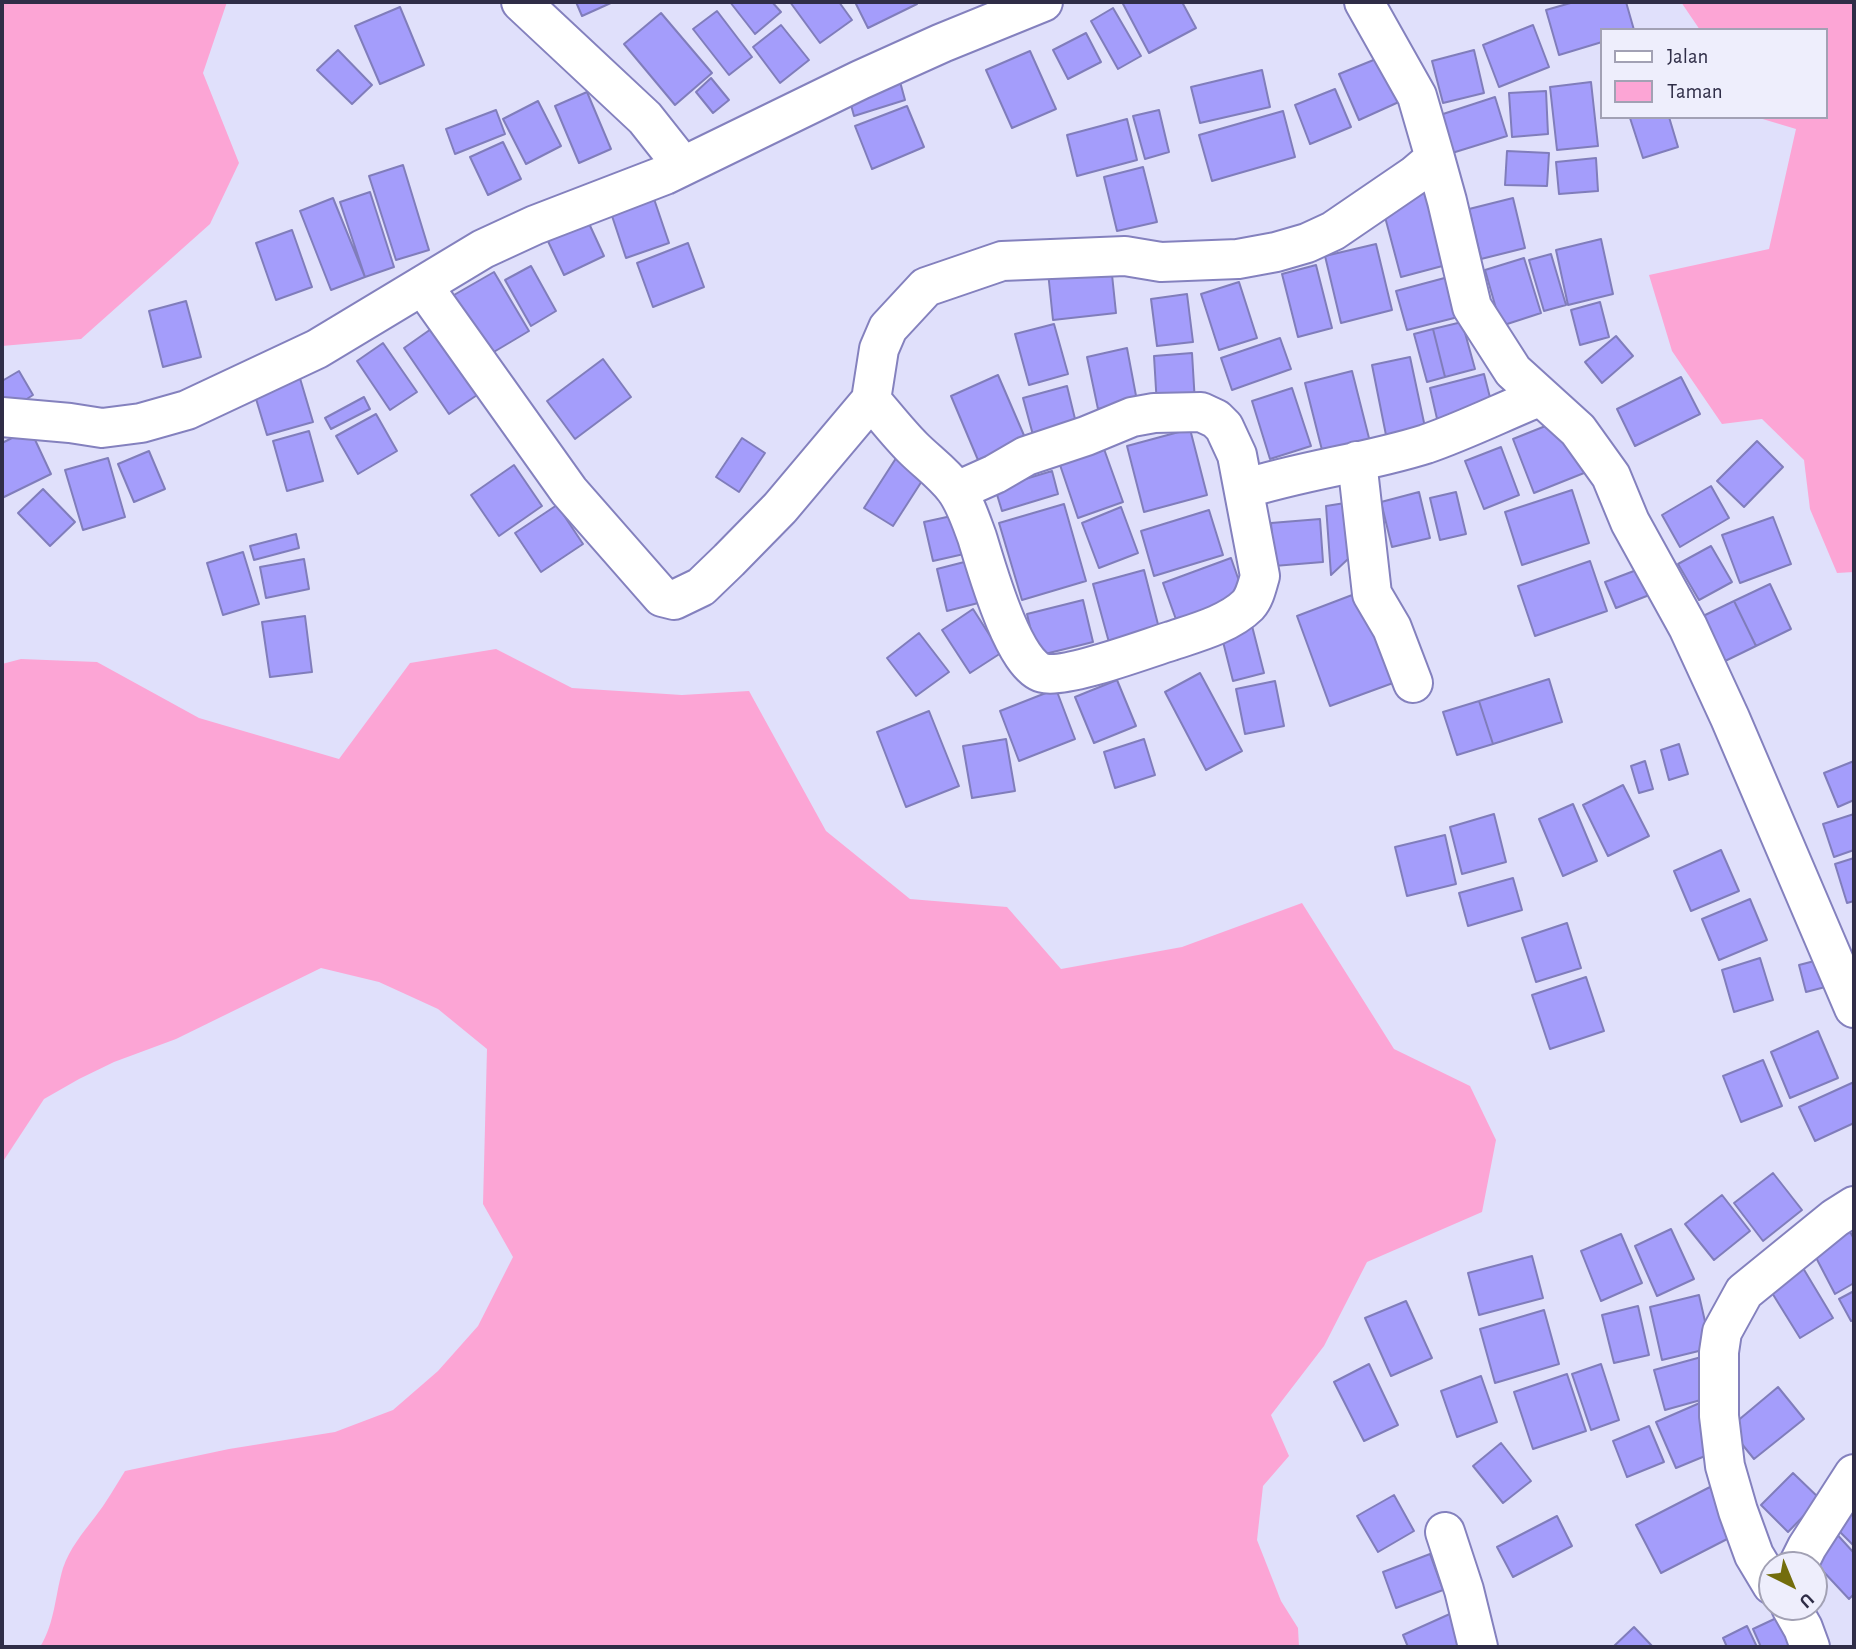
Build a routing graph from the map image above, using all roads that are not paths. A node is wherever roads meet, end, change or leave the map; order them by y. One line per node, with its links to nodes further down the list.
1 (521, 2): 6 (street)
2 (1043, 2): 4 (street)
3 (1364, 2): 5 (street)
4 (1003, 9): 6 (street)
5 (1435, 158): 8 (street); 9 (street)
6 (683, 166): 7 (street)
7 (423, 286): 9 (street); 10 (street)
8 (1539, 397): 11 (street); 15 (street)
9 (871, 400): 13 (street)
10 (2, 417)
11 (1357, 461): 12 (street); 14 (street)
12 (1244, 489): 13 (street); 13 (street)
13 (957, 491)
14 (1413, 683)
15 (1854, 1008)
16 (1854, 1206): 20 (street)
17 (1854, 1474): 19 (street)
18 (1445, 1532): 22 (street)
19 (1805, 1551)
20 (1758, 1562)
21 (1798, 1621): 23 (street)
22 (1478, 1647)
23 (1810, 1647)

